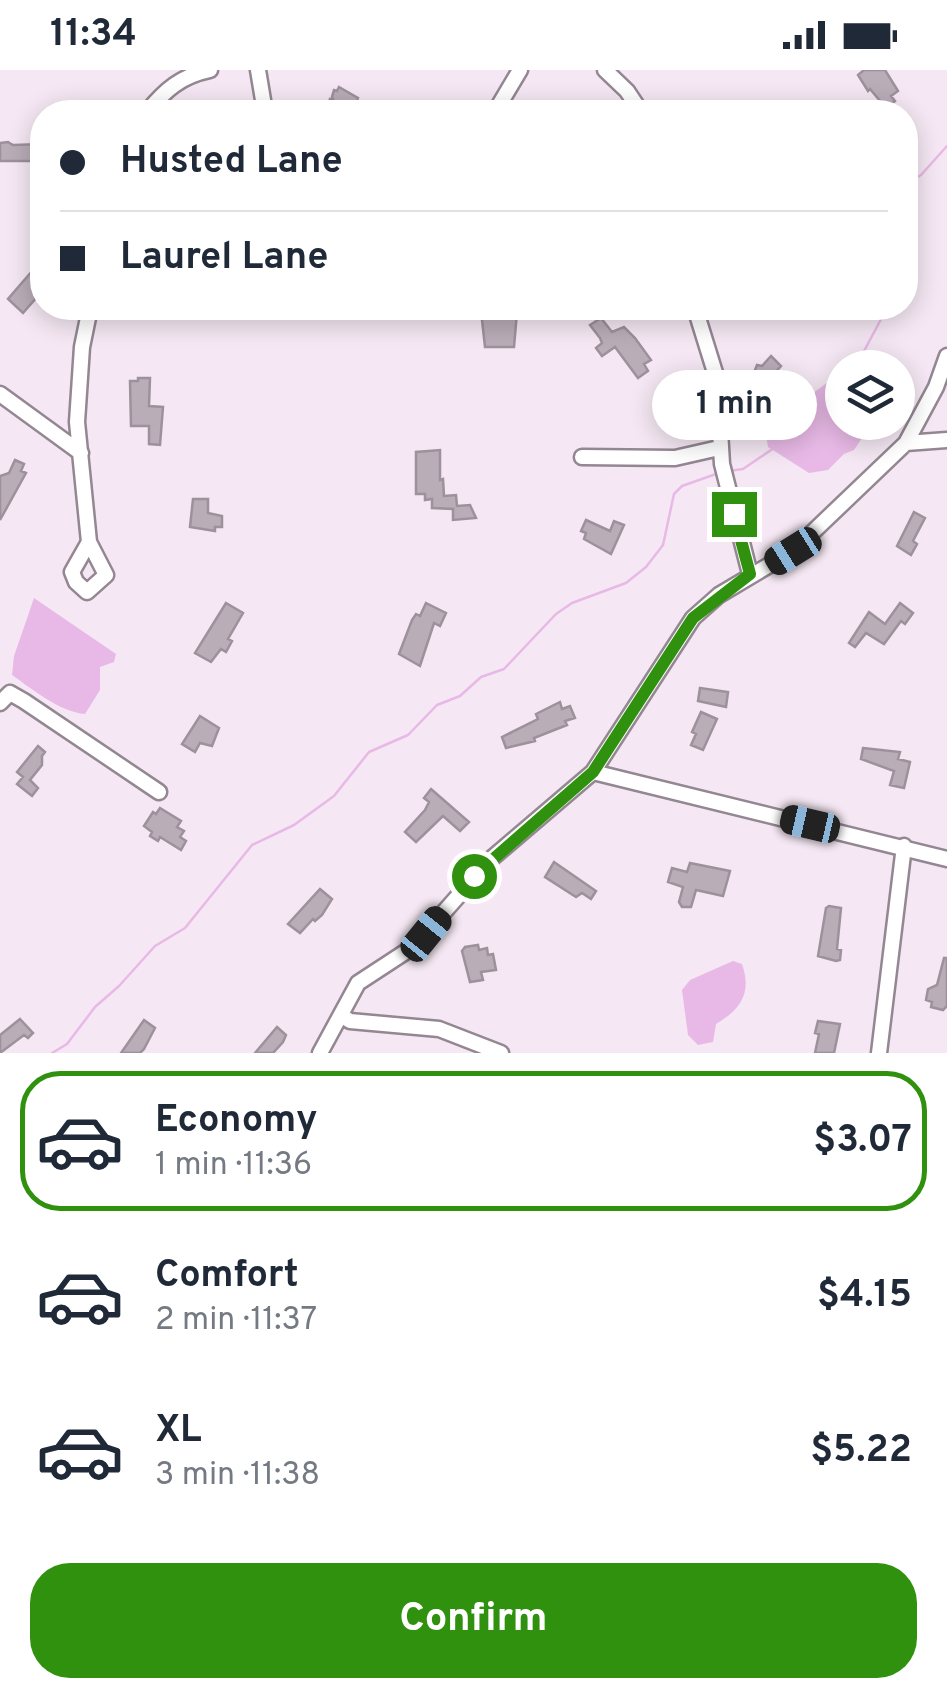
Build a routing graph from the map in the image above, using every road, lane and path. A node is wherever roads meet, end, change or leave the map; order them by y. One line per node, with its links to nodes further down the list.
1 (210, 70): 5 (street)
2 (258, 70): 6 (street)
3 (520, 70): 7 (street)
4 (605, 70): 8 (street)
5 (157, 100)
6 (264, 100)
7 (502, 100)
8 (633, 100)
9 (88, 320): 16 (street)
10 (699, 320): 15 (street)
11 (947, 356): 14 (street)
12 (0, 394): 16 (street)
13 (947, 440): 14 (street)
14 (906, 443): 19 (street)
15 (720, 448): 17 (street); 19 (street)
16 (80, 453): 18 (street)
17 (582, 458)
18 (88, 542)
19 (750, 574): 21 (street)
20 (5, 698): 22 (street)
21 (593, 772): 23 (street); 25 (street)
22 (158, 792)
23 (904, 846): 24 (street); 28 (street)
24 (947, 859)
25 (341, 1016): 26 (street); 27 (street)
26 (320, 1053)
27 (501, 1053)
28 (879, 1053)

